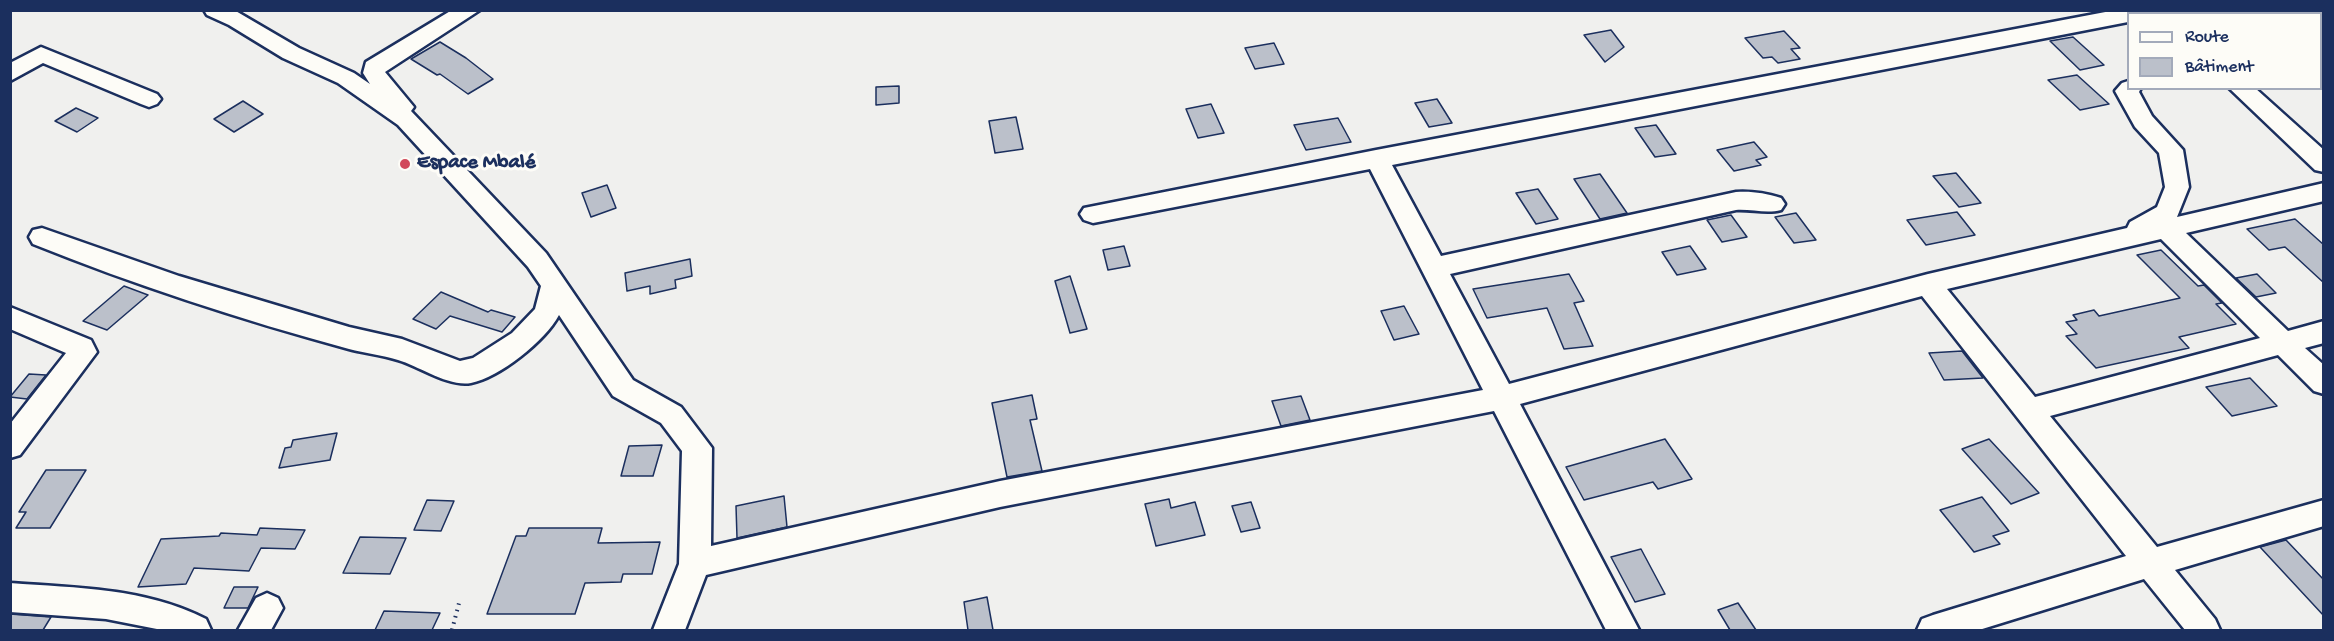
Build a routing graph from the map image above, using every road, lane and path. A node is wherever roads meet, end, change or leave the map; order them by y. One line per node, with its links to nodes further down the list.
1 (215, 10): 8 (street)
2 (469, 10): 8 (street)
3 (2127, 15): 9 (street)
4 (10, 74): 7 (street)
5 (2128, 90): 16 (street)
6 (2242, 90): 10 (street)
7 (149, 99)
8 (406, 119): 19 (street)
9 (1376, 158): 13 (street); 17 (street)
10 (2324, 164)
11 (2324, 192): 14 (street)
12 (1772, 204): 17 (street)
13 (1094, 214)
14 (2165, 228): 16 (street); 22 (street)
15 (42, 237): 19 (street)
16 (2125, 237): 18 (street)
17 (1431, 268): 24 (street)
18 (1928, 284): 24 (street); 25 (street)
19 (554, 285): 29 (street)
20 (10, 318): 26 (street)
21 (2324, 332): 22 (street)
22 (2282, 341): 23 (street); 25 (street)
23 (2324, 383)
24 (1500, 398): 29 (street); 35 (street)
25 (2030, 410): 28 (street)
26 (10, 446)
27 (2324, 513): 28 (street)
28 (2150, 563): 36 (street); 37 (street)
29 (695, 564): 34 (street)
30 (10, 597): 32 (street)
31 (459, 603): 33 (path)
32 (195, 630)
33 (452, 630)
34 (669, 630)
35 (1623, 630)
36 (1933, 630)
37 (2204, 630)

